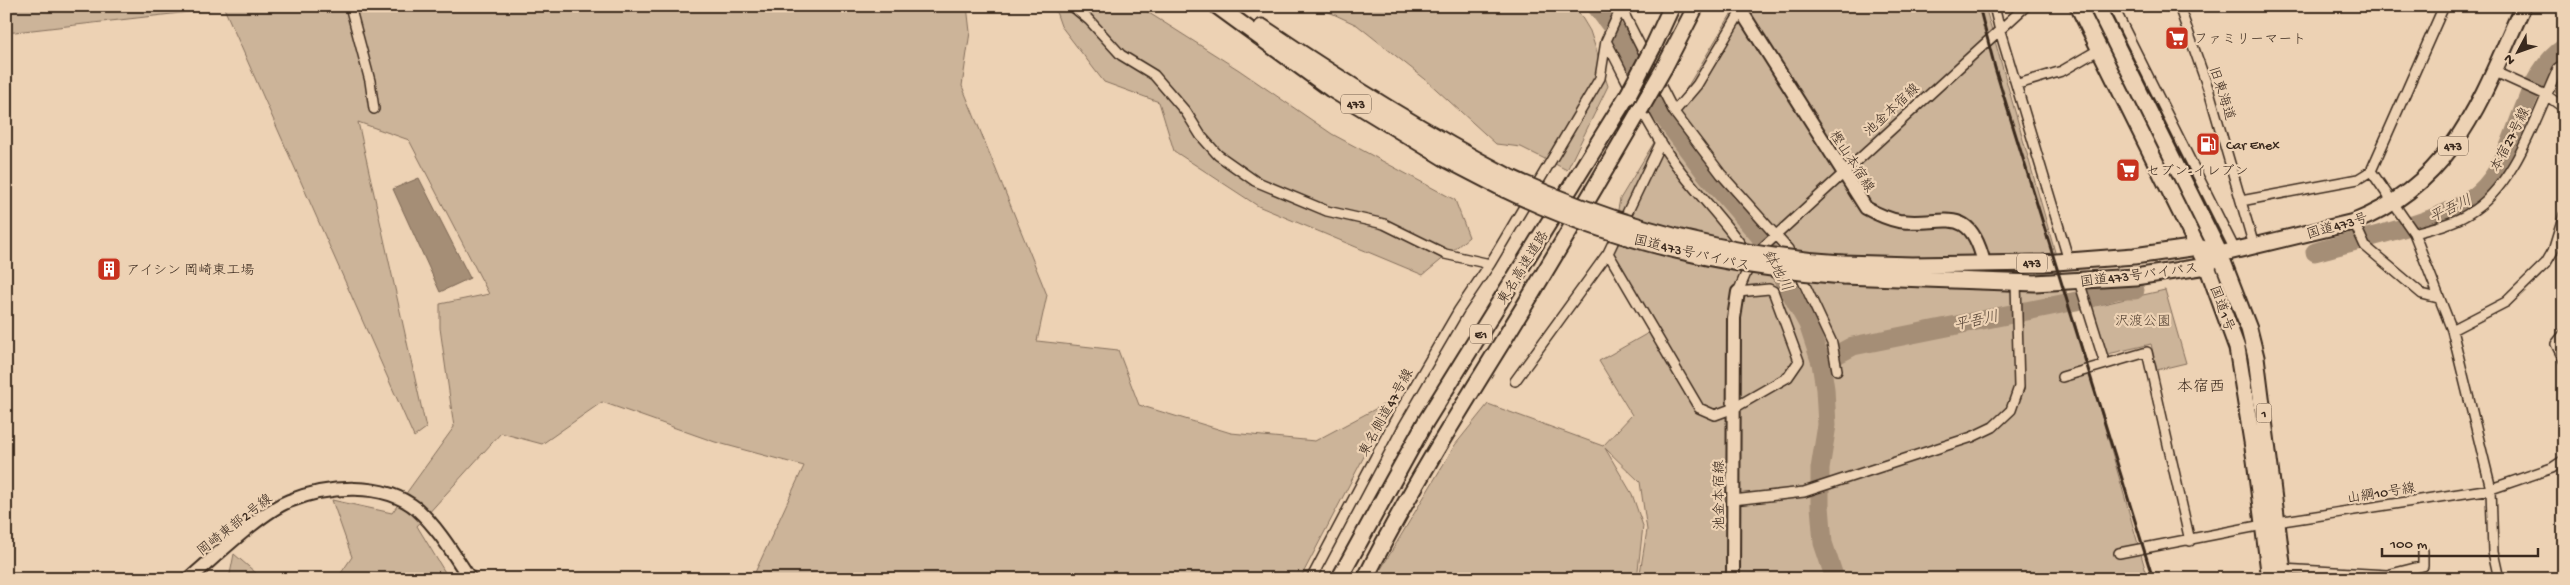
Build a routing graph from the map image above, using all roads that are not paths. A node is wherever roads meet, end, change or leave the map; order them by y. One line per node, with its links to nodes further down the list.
1 (350, 6): 27 (street)
2 (1072, 6): 49 (street)
3 (1217, 6): 33 (highway, 国道473号バイパス / 473)
4 (1229, 6): 33 (highway, 国道473号バイパス / 473)
5 (1672, 6): 76 (highway, 東名高速道路 / E1, bridge)
6 (1696, 6): 77 (highway, 東名高速道路 / E1, bridge)
7 (1994, 6): 17 (street)
8 (2026, 6): 17 (street, 池金本宿線)
9 (2078, 6): 19 (highway, 国道1号 / 1)
10 (2097, 6): 22 (highway, 国道1号 / 1)
11 (2113, 6): 23 (street)
12 (2179, 6): 35 (street, 旧東海道)
13 (2444, 6): 31 (street)
14 (2522, 6): 21 (highway, 国道473号 / 473)
15 (1621, 7): 18 (street, 東名側道47号線); 28 (street)
16 (1741, 8): 28 (street); 32 (street, 樫山本宿線)
17 (2000, 31): 24 (street); 32 (street, 池金本宿線)
18 (1606, 41): 29 (street); 49 (street, 東名側道47号線)
19 (2100, 50): 24 (street); 42 (highway, 国道1号 / 1)
20 (2564, 65): 25 (street, 本宿27号線)
21 (2494, 72): 25 (street); 36 (highway, 国道473号 / 473)
22 (2132, 75): 23 (street); 34 (highway, 国道1号 / 1)
23 (2150, 80): 30 (street)
24 (2018, 84): 46 (street)
25 (2546, 95): 26 (street); 39 (street, 本宿27号線)
26 (2564, 108)
27 (374, 109)
28 (1674, 112): 40 (street)
29 (1661, 142): 44 (street); 47 (street)
30 (2194, 167): 34 (street); 43 (street)
31 (2371, 171): 35 (street); 36 (street)
32 (1843, 175): 40 (street, 池金本宿線); 48 (street, 樫山本宿線)
33 (1506, 183): 51 (highway, 国道473号バイパス / 473, bridge)
34 (2187, 187): 45 (highway, 国道1号 / 1)
35 (2241, 200): 41 (street, 旧東海道)
36 (2392, 204): 38 (highway, 国道473号 / 473); 39 (street)
37 (2564, 215): 56 (street)
38 (2354, 222): 41 (highway, 国道473号 / 473); 55 (street)
39 (2414, 233): 55 (street)
40 (1776, 234): 47 (street, 池金本宿線); 60 (street)
41 (2254, 246): 43 (highway, 国道473号 / 473)
42 (2198, 247): 45 (highway, 国道473号バイパス / 473); 46 (highway, 国道473号バイパス / 473); 50 (highway, 国道1号 / 1)
43 (2235, 250): 45 (highway, 国道473号 / 473)
44 (1608, 253): 62 (street); 63 (street)
45 (2220, 254): 50 (highway, 国道473号バイパス / 473); 67 (highway, 国道1号 / 1)
46 (2069, 261): 48 (highway, 国道473号バイパス / 473)
47 (1753, 262): 54 (street, 池金本宿線)
48 (1984, 263): 51 (highway, 国道473号バイパス / 473)
49 (1490, 264): 75 (street, 東名側道47号線)
50 (2207, 266): 52 (highway, 国道473号バイパス / 473); 67 (highway, 国道1号 / 1)
51 (1843, 270): 53 (highway, 国道473号バイパス / 473)
52 (2080, 284): 53 (highway, 国道473号バイパス / 473); 59 (street)
53 (2017, 290): 66 (street)
54 (1738, 292): 63 (street, 池金本宿線); 63 (street)
55 (2438, 298): 56 (street)
56 (2452, 330): 65 (street)
57 (2564, 334): 58 (street)
58 (2564, 360)
59 (2105, 364): 61 (street); 68 (street)
60 (1837, 370)
61 (2062, 377)
62 (1515, 381)
63 (1734, 408): 66 (street, 池金本宿線)
64 (2564, 460): 65 (street, 山綱10号線)
65 (2491, 489): 67 (street, 山綱10号線); 80 (street)
66 (1733, 500): 78 (street, 池金本宿線)
67 (2270, 524): 68 (street, 山綱10号線); 71 (highway, 国道1号 / 1); 79 (highway, 国道1号 / 1)
68 (2190, 541): 70 (street, 山綱10号線)
69 (2423, 551): 72 (street)
70 (2119, 553)
71 (2283, 574): 72 (street)
72 (2388, 577)
73 (189, 579): 74 (street, 岡崎東部2号線)
74 (470, 579)
75 (1311, 579)
76 (1339, 579)
77 (1366, 579)
78 (1733, 579)
79 (2270, 579)
80 (2499, 579)

